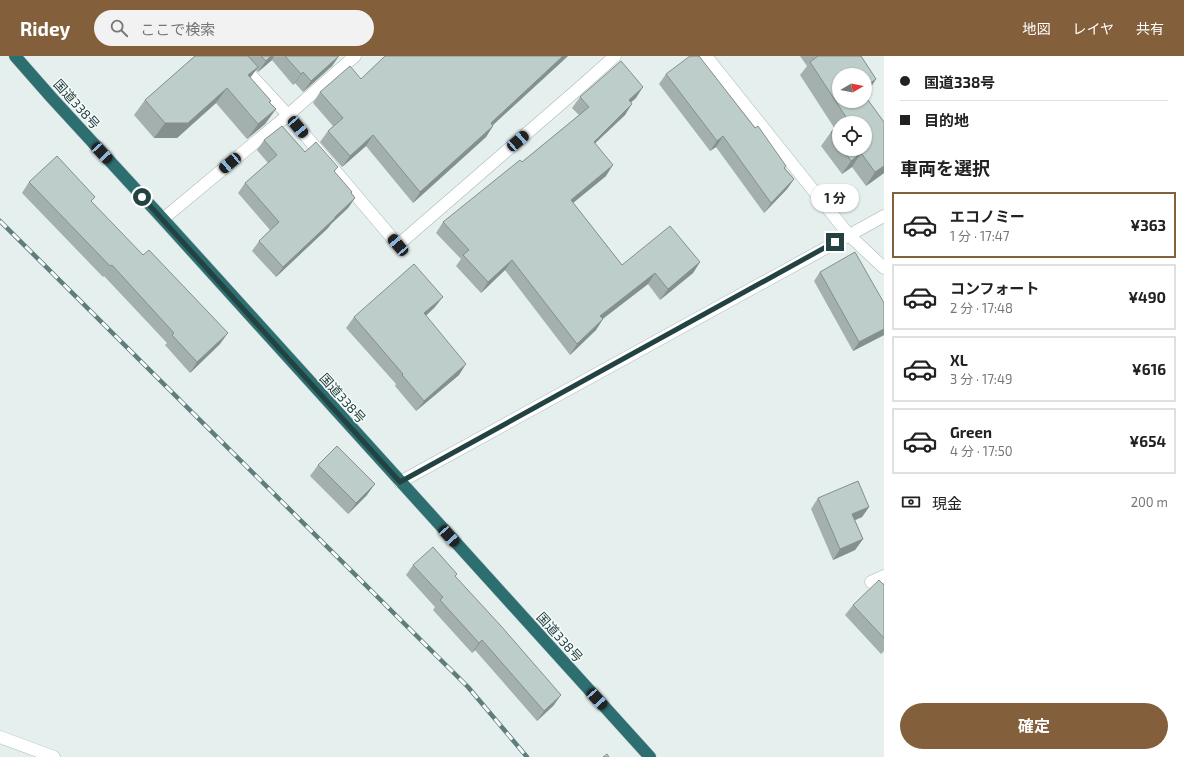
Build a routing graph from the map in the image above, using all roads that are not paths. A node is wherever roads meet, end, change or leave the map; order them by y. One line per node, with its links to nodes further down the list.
1 (15, 56): 8 (highway, 国道338号)
2 (233, 56): 6 (street)
3 (355, 56): 6 (street)
4 (615, 56): 6 (street)
5 (706, 56): 9 (street)
6 (288, 115): 8 (street)
7 (884, 216): 9 (street)
8 (163, 219): 11 (highway, 国道338号)
9 (848, 235): 10 (street); 11 (street)
10 (884, 268)
11 (400, 482): 16 (highway, 国道338号)
12 (884, 576): 13 (street)
13 (871, 582)
14 (0, 738): 15 (street)
15 (54, 757)
16 (650, 757)

